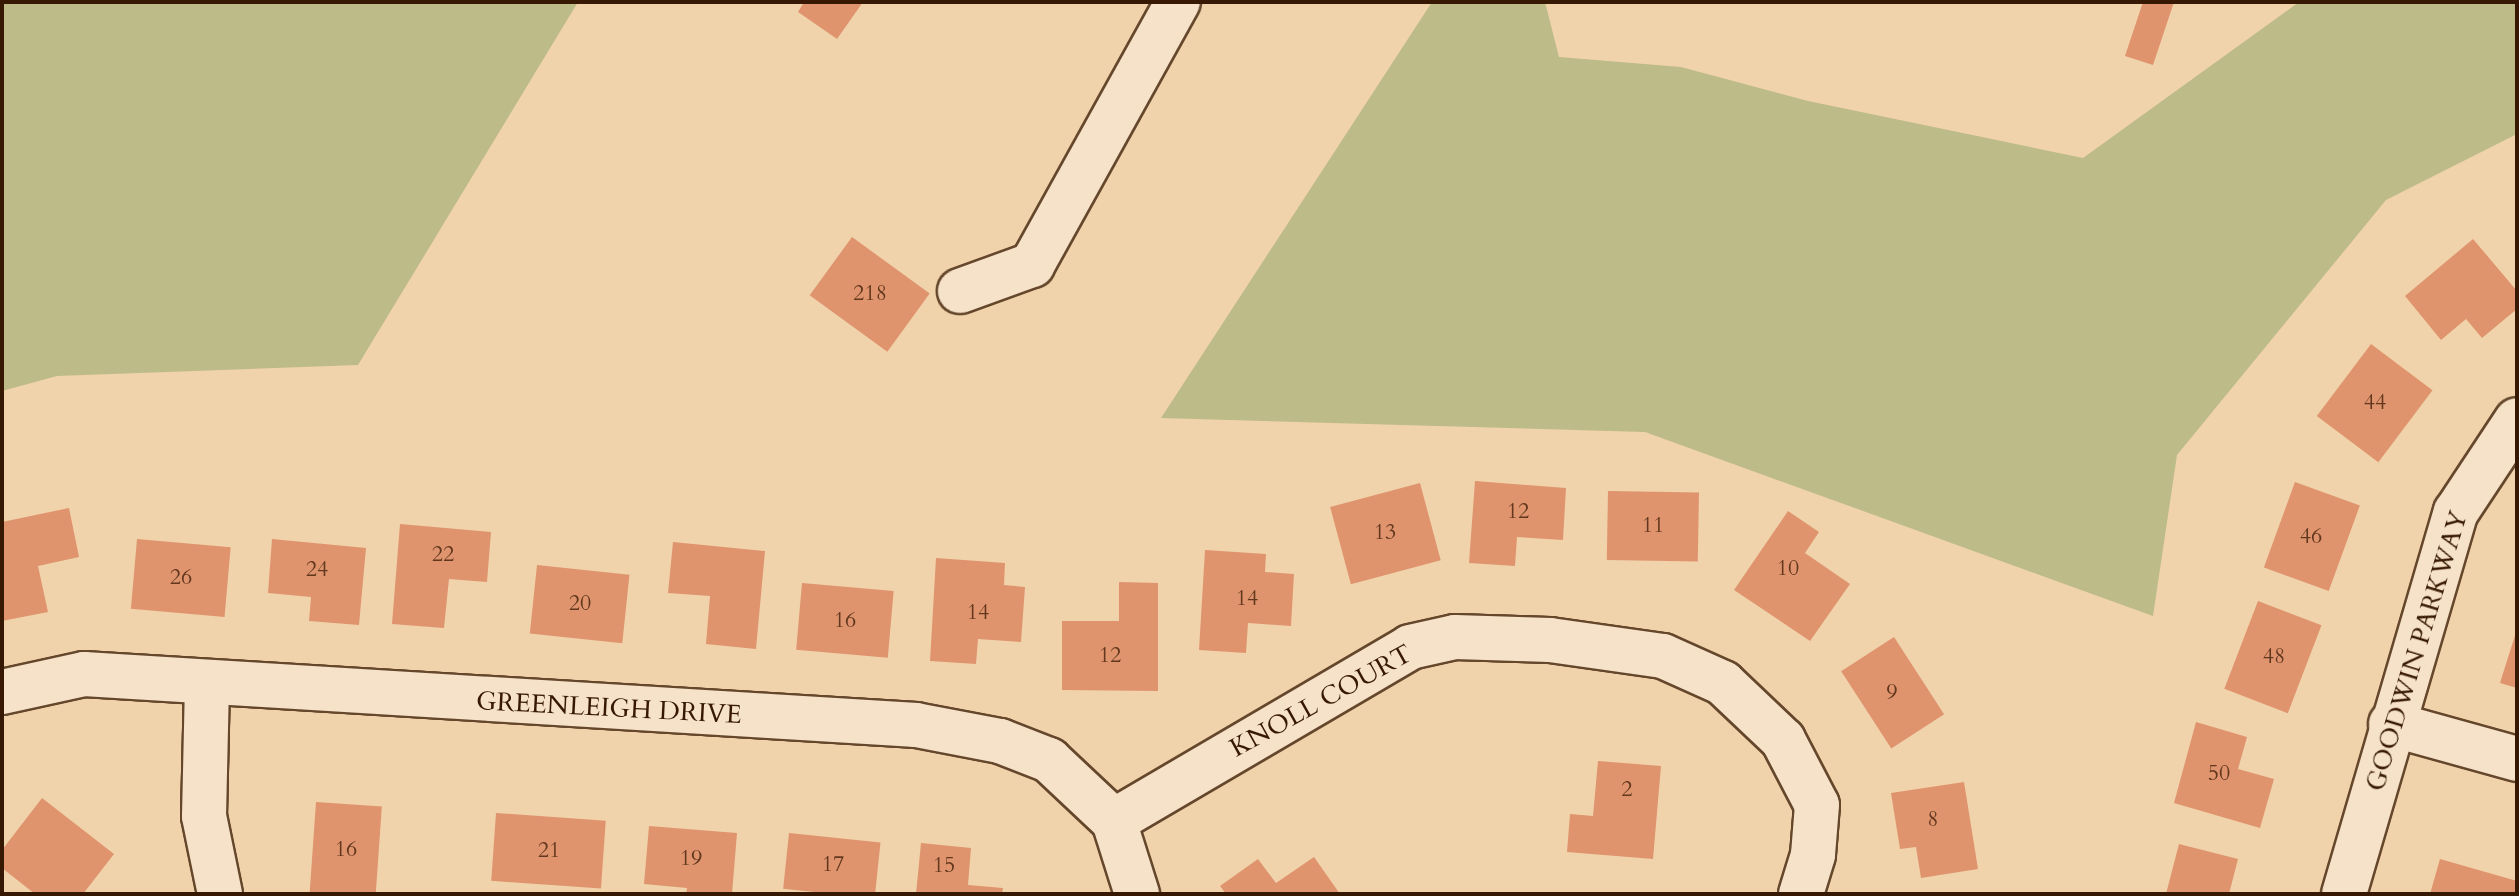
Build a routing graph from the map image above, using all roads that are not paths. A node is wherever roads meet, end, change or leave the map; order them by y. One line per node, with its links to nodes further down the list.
1 (1178, 2): 2 (street)
2 (960, 291)
3 (2517, 420): 6 (street, GOODWIN PARKWAY)
4 (207, 684): 5 (street, GREENLEIGH DRIVE); 8 (street, GREENLEIGH DRIVE); 9 (street)
5 (2, 692)
6 (2391, 724): 7 (street); 12 (street, GOODWIN PARKWAY)
7 (2517, 759)
8 (1114, 821): 10 (street, GREENLEIGH DRIVE); 11 (street, KNOLL COURT)
9 (220, 894)
10 (1137, 894)
11 (1801, 894)
12 (2344, 894)

